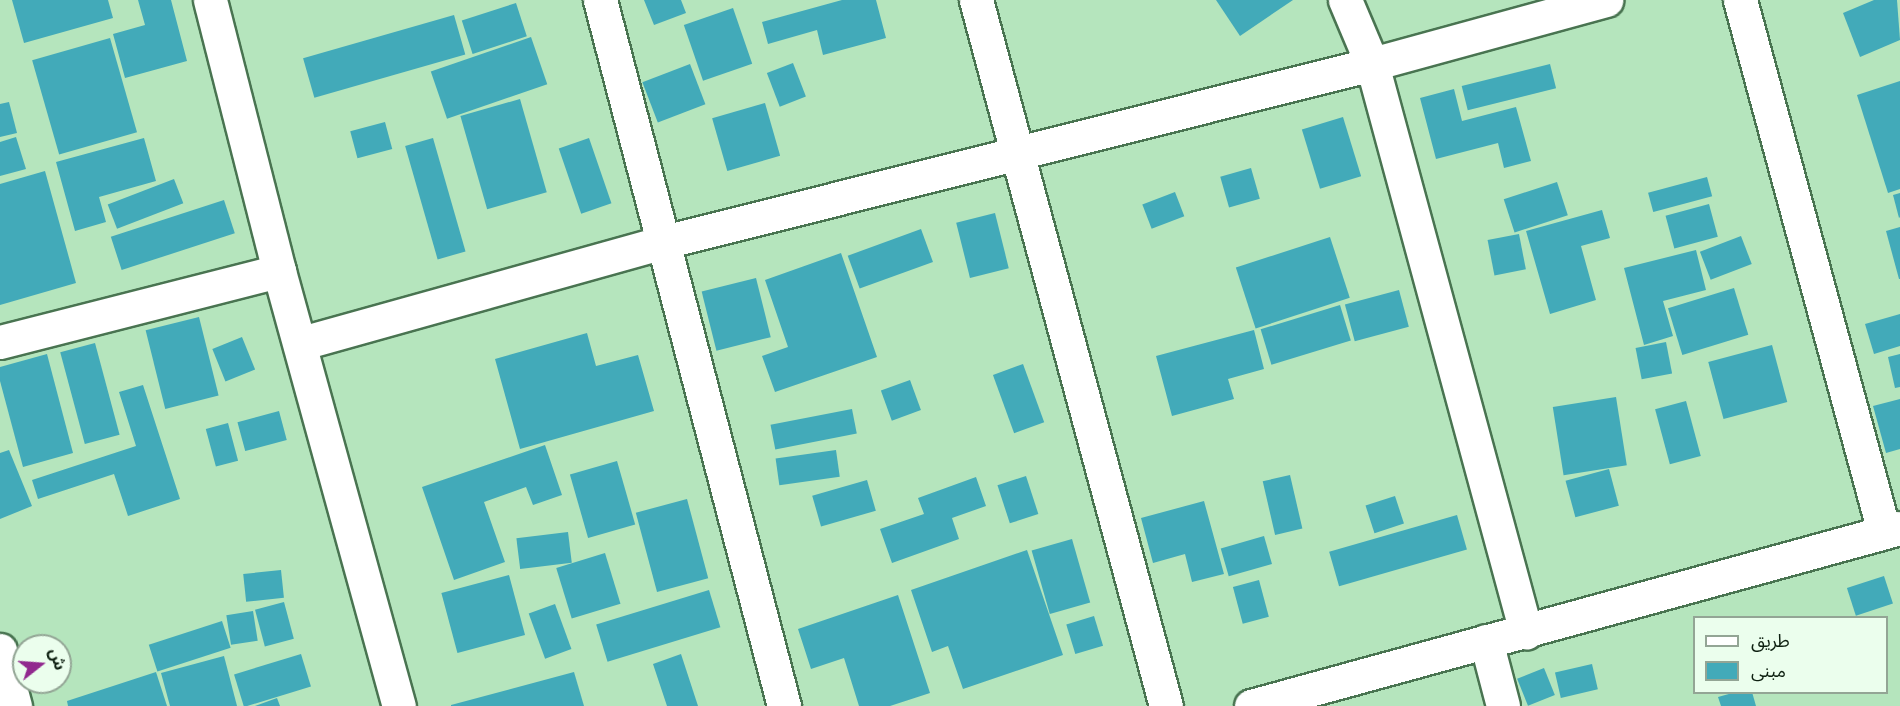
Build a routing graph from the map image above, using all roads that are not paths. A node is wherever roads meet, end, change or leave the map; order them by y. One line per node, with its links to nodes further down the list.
1 (210, 0): 10 (street)
2 (600, 0): 9 (street)
3 (976, 0): 8 (street)
4 (1345, 0): 7 (street)
5 (1606, 0): 7 (street)
6 (1740, 0): 13 (street)
7 (1372, 64): 8 (street); 14 (street)
8 (1017, 152): 9 (street); 20 (street)
9 (664, 242): 12 (street); 19 (street)
10 (279, 271): 11 (street); 12 (street)
11 (0, 342)
12 (302, 343): 18 (street)
13 (1892, 530): 14 (street)
14 (1526, 632): 15 (street)
15 (1485, 641): 21 (street); 22 (street)
16 (0, 650): 17 (street)
17 (15, 706)
18 (399, 706)
19 (784, 706)
20 (1166, 706)
21 (1251, 706)
22 (1503, 706)

